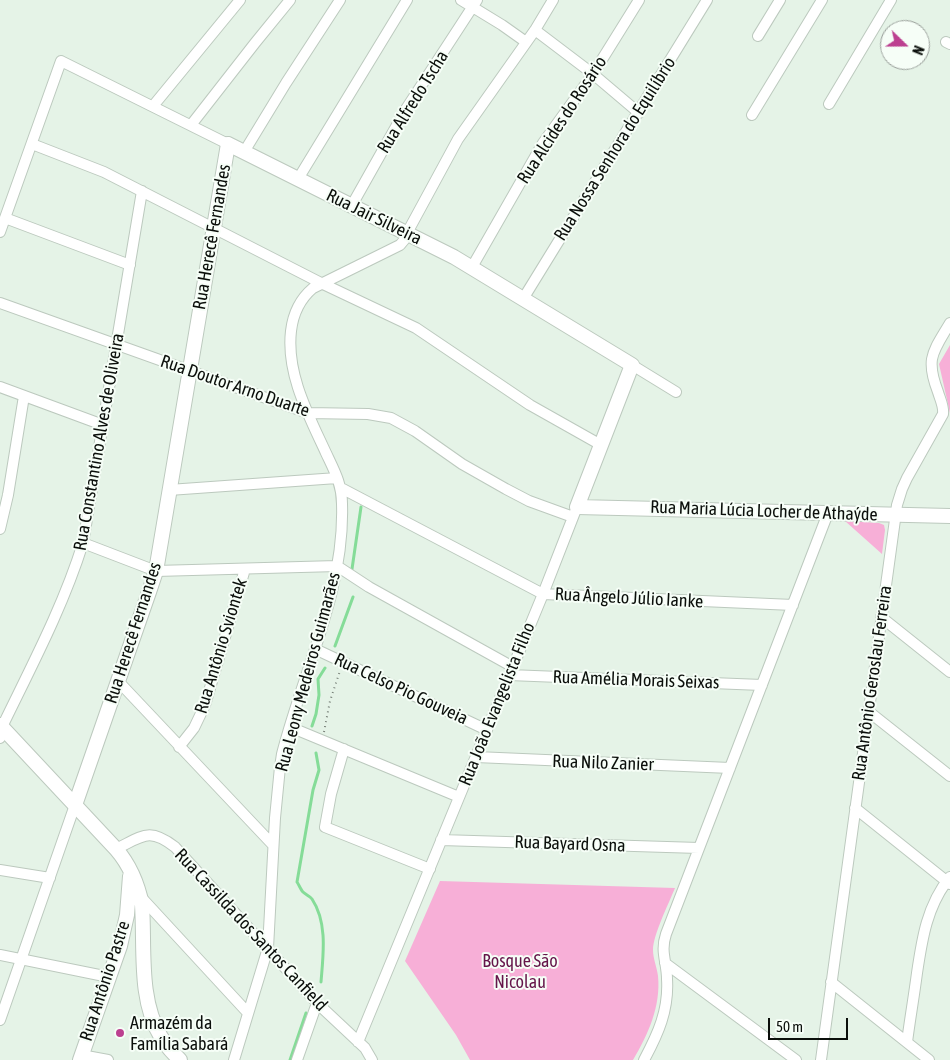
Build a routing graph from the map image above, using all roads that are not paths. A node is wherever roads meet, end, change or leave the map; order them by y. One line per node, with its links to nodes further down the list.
1 (240, 0): 18 (street)
2 (290, 0): 21 (street)
3 (340, 0): 24 (street)
4 (407, 0): 25 (street)
5 (461, 0): 12 (street)
6 (553, 0): 13 (street, Rua Leony Medeiros Guimarães)
7 (639, 0): 16 (street, Rua Alcides do Rosário)
8 (707, 0): 19 (street, Rua Nossa Senhora do Equilíbrio)
9 (780, 0): 14 (street)
10 (822, 0): 20 (street)
11 (891, 0): 17 (street)
12 (475, 4): 15 (street); 27 (street, Rua Alfredo Tscha)
13 (535, 30): 15 (street, Rua Leony Medeiros Guimarães); 16 (street)
14 (758, 36)
15 (526, 42): 31 (street, Rua Leony Medeiros Guimarães)
16 (593, 74): 19 (street); 33 (street, Rua Alcides do Rosário)
17 (829, 104)
18 (152, 106): 21 (street, Rua Jair Silveira); 22 (street, Rua Jair Silveira)
19 (639, 113): 35 (street, Rua Nossa Senhora do Equilíbrio)
20 (752, 115)
21 (191, 125): 23 (street, Rua Jair Silveira)
22 (32, 144): 26 (street); 28 (street)
23 (228, 144): 24 (street, Rua Jair Silveira); 29 (street, Rua Herecê Fernandes)
24 (244, 152): 25 (street, Rua Jair Silveira)
25 (298, 179): 27 (street, Rua Jair Silveira)
26 (142, 191): 29 (street); 32 (street, Rua Constantino Alves de Oliveira)
27 (352, 205): 31 (street, Rua Jair Silveira)
28 (5, 218): 30 (street); 32 (street)
29 (214, 228): 34 (street); 40 (street, Rua Herecê Fernandes)
30 (0, 232)
31 (407, 233): 33 (street, Rua Jair Silveira); 34 (street, Rua Leony Medeiros Guimarães)
32 (130, 265): 38 (street, Rua Constantino Alves de Oliveira)
33 (472, 268): 35 (street, Rua Jair Silveira)
34 (321, 283): 44 (street, Rua Leony Medeiros Guimarães); 46 (street)
35 (523, 299): 39 (street, Rua Jair Silveira)
36 (0, 303): 38 (street, Rua Doutor Arno Duarte)
37 (950, 323): 52 (street, Rua Antônio Geroslau Ferreira)
38 (116, 345): 40 (street, Rua Doutor Arno Duarte); 45 (street, Rua Constantino Alves de Oliveira)
39 (632, 365): 42 (street, Rua Jair Silveira); 46 (street, Rua João Evangelista Filho)
40 (190, 372): 44 (street, Rua Doutor Arno Duarte); 49 (street, Rua Herecê Fernandes)
41 (0, 388): 43 (street)
42 (676, 392)
43 (24, 396): 45 (street); 54 (street)
44 (308, 413): 47 (street, Rua Leony Medeiros Guimarães); 50 (street, Rua Doutor Arno Duarte)
45 (103, 425): 55 (street, Rua Constantino Alves de Oliveira)
46 (601, 445): 50 (street, Rua João Evangelista Filho)
47 (338, 478): 48 (street, Rua Leony Medeiros Guimarães); 49 (street)
48 (341, 488): 56 (street, Rua Leony Medeiros Guimarães); 59 (street, Rua Ângelo Júlio Ianke)
49 (170, 490): 58 (street, Rua Herecê Fernandes)
50 (575, 512): 51 (street, Rua Maria Lúcia Locher de Athaýde); 59 (street, Rua João Evangelista Filho)
51 (828, 513): 52 (street, Rua Maria Lúcia Locher de Athaýde); 60 (street)
52 (895, 515): 53 (street, Rua Maria Lúcia Locher de Athaýde); 61 (street, Rua Antônio Geroslau Ferreira)
53 (950, 516)
54 (0, 530)
55 (83, 543): 58 (street); 69 (street, Rua Constantino Alves de Oliveira)
56 (337, 566): 57 (street); 62 (street, Rua Leony Medeiros Guimarães); 63 (street, Rua Amélia Morais Seixas)
57 (245, 569): 58 (street); 71 (street, Rua Antônio Sviontek)
58 (156, 571): 65 (street, Rua Herecê Fernandes)
59 (543, 594): 60 (street, Rua Ângelo Júlio Ianke); 63 (street, Rua João Evangelista Filho)
60 (793, 605): 66 (street)
61 (881, 617): 64 (street); 67 (street, Rua Antônio Geroslau Ferreira)
62 (315, 648): 68 (street, Rua Leony Medeiros Guimarães); 70 (street, Rua Celso Pio Gouveia)
63 (511, 671): 66 (street, Rua Amélia Morais Seixas); 70 (street, Rua João Evangelista Filho)
64 (950, 672)
65 (118, 681): 71 (street); 77 (street, Rua Herecê Fernandes)
66 (762, 685): 74 (street)
67 (868, 711): 75 (street); 78 (street, Rua Antônio Geroslau Ferreira)
68 (290, 727): 72 (street); 80 (street, Rua Leony Medeiros Guimarães)
69 (1, 730): 77 (street)
70 (487, 730): 73 (street, Rua João Evangelista Filho)
71 (179, 747): 80 (street)
72 (344, 750): 76 (street); 83 (street)
73 (476, 757): 74 (street, Rua Nilo Zanier); 76 (street, Rua João Evangelista Filho)
74 (730, 768): 82 (street)
75 (950, 776)
76 (459, 797): 79 (street, Rua João Evangelista Filho)
77 (75, 805): 81 (street); 86 (street, Rua Herecê Fernandes)
78 (855, 808): 87 (street); 94 (street, Rua Antônio Geroslau Ferreira)
79 (442, 840): 82 (street, Rua Bayard Osna); 83 (street, Rua João Evangelista Filho)
80 (273, 845): 89 (street, Rua Leony Medeiros Guimarães)
81 (116, 848): 85 (street); 89 (street, Rua Cassilda dos Santos Canfield)
82 (699, 848): 92 (street)
83 (430, 869): 98 (street, Rua João Evangelista Filho)
84 (0, 870): 86 (street)
85 (130, 872): 88 (street); 93 (street, Rua Antônio Pastre)
86 (50, 878): 91 (street, Rua Herecê Fernandes)
87 (949, 881): 99 (street)
88 (140, 895): 96 (street); 102 (street)
89 (268, 948): 95 (street, Rua Cassilda dos Santos Canfield); 96 (street, Rua Leony Medeiros Guimarães)
90 (0, 955): 91 (street)
91 (22, 959): 93 (street); 97 (street, Rua Herecê Fernandes)
92 (666, 963): 106 (street); 107 (street)
93 (109, 977): 100 (street, Rua Antônio Pastre)
94 (831, 982): 99 (street); 108 (street, Rua Antônio Geroslau Ferreira)
95 (317, 1003): 98 (street, Rua Cassilda dos Santos Canfield); 104 (street)
96 (248, 1013): 103 (street, Rua Leony Medeiros Guimarães)
97 (0, 1020)
98 (358, 1042): 105 (street, Rua Cassilda dos Santos Canfield)
99 (906, 1042): 109 (street)
100 (80, 1058): 101 (street)
101 (108, 1060)
102 (180, 1060)
103 (234, 1060)
104 (297, 1060)
105 (372, 1060)
106 (644, 1060)
107 (796, 1060)
108 (821, 1060)
109 (930, 1060)

